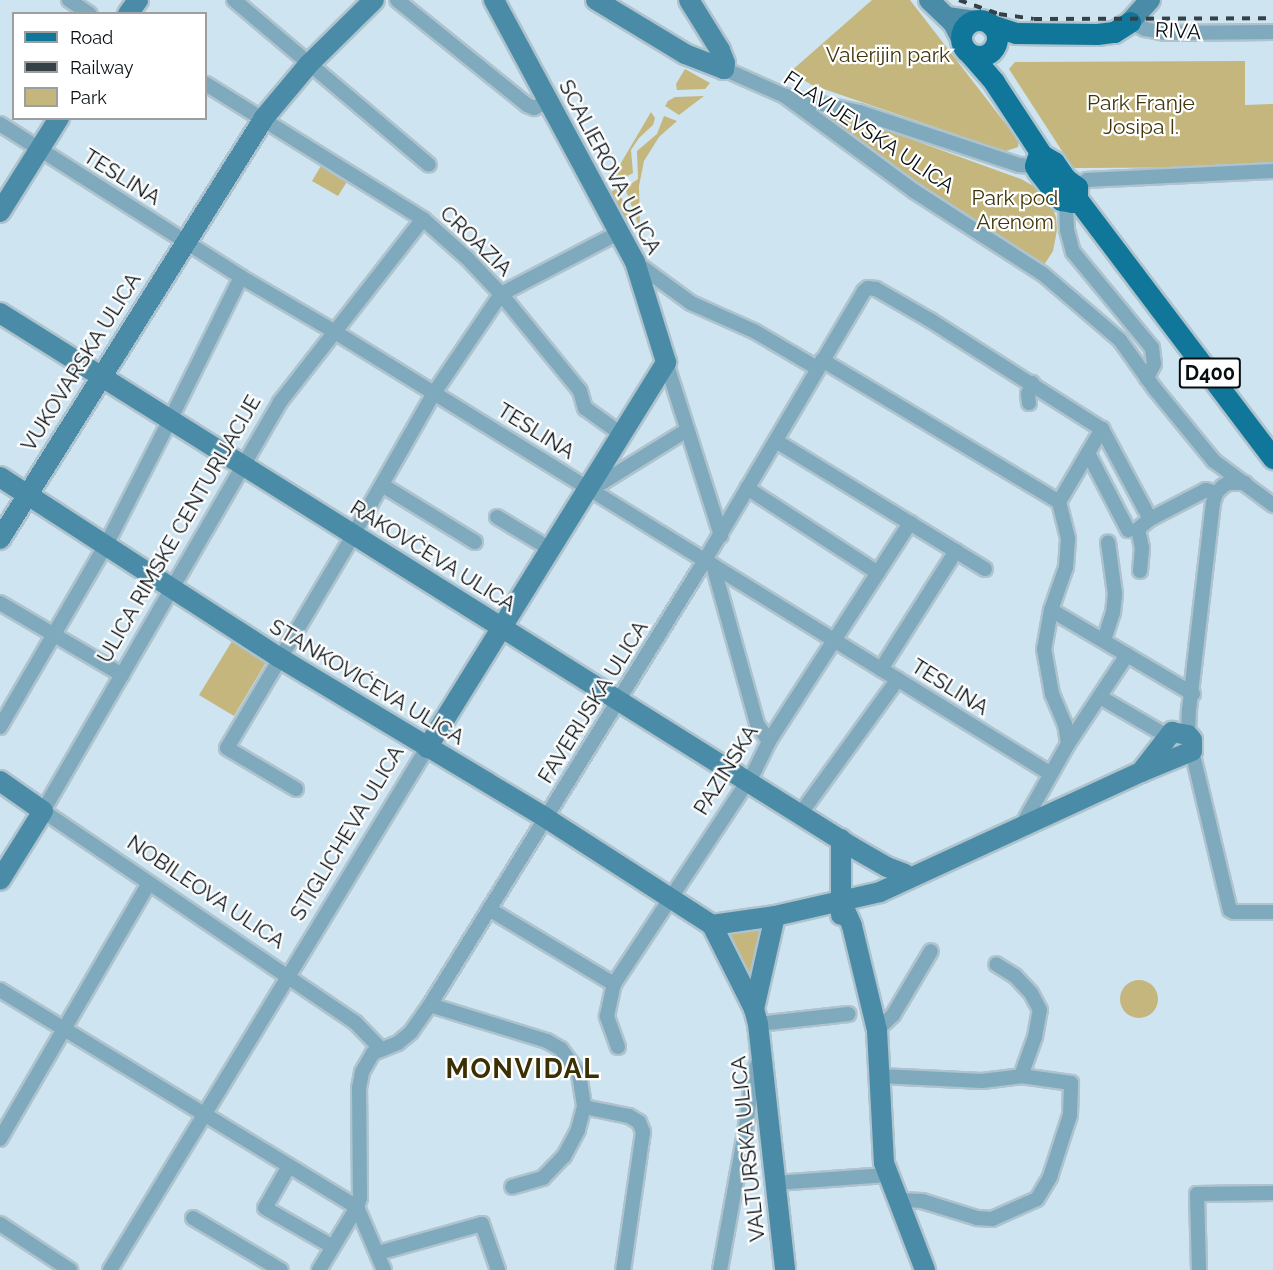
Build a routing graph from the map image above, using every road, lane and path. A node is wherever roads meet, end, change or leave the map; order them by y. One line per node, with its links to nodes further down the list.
1 (69, 0): 10 (street)
2 (234, 0): 16 (street)
3 (374, 0): 16 (main road, VUKOVARSKA ULICA)
4 (398, 0): 21 (street)
5 (494, 0): 21 (main road, SCALIEROVA ULICA)
6 (596, 0): 17 (main road)
7 (689, 0): 17 (main road)
8 (929, 0): 11 (main road)
9 (1150, 0): 12 (main road)
10 (87, 12)
11 (947, 17): 14 (main road, RIVA); 15 (main road)
12 (1130, 22): 13 (street, RIVA); 14 (main road, RIVA)
13 (1273, 32)
14 (988, 36): 15 (main road); 15 (main road); 18 (main road, D400)
15 (966, 46): 18 (main road, D400)
16 (309, 64): 22 (main road, VUKOVARSKA ULICA); 27 (street)
17 (724, 69): 20 (street, FLAVIJEVSKA ULICA)
18 (994, 82): 26 (main road, D400)
19 (207, 85): 22 (street, CROAZIA)
20 (785, 96): 26 (street); 42 (street, FLAVIJEVSKA ULICA)
21 (548, 101): 32 (main road, SCALIEROVA ULICA)
22 (263, 119): 31 (street, CROAZIA); 33 (main road, VUKOVARSKA ULICA)
23 (58, 120): 25 (main road)
24 (0, 124): 25 (street, TESLINA)
25 (40, 150): 30 (main road); 33 (street, TESLINA)
26 (1038, 160): 29 (main road, D400)
27 (429, 165)
28 (1273, 171): 29 (street)
29 (1073, 196): 42 (street); 53 (main road, D400)
30 (0, 212)
31 (423, 219): 36 (street, CROAZIA); 38 (street, ULICA RIMSKE CENTURIJACIJE)
32 (618, 233): 34 (main road, SCALIEROVA ULICA); 36 (street)
33 (185, 242): 35 (street, TESLINA); 41 (main road, VUKOVARSKA ULICA)
34 (635, 262): 39 (main road, SCALIEROVA ULICA); 40 (street)
35 (241, 277): 38 (street, TESLINA); 46 (street)
36 (501, 294): 44 (street); 50 (street, CROAZIA)
37 (0, 313): 41 (main road, RAKOVČEVA ULICA)
38 (335, 332): 44 (street, TESLINA); 54 (street, ULICA RIMSKE CENTURIJACIJE)
39 (666, 362): 48 (street, SCALIEROVA ULICA); 50 (main road, STIGLICHEVA ULICA)
40 (819, 364): 43 (street, FAVERIJSKA ULICA); 51 (street, FAVERIJSKA ULICA); 62 (street)
41 (101, 377): 54 (main road, RAKOVČEVA ULICA); 61 (main road, VUKOVARSKA ULICA)
42 (1148, 378): 56 (street, FLAVIJEVSKA ULICA)
43 (1032, 383): 45 (street); 49 (street)
44 (434, 393): 57 (street); 58 (street, TESLINA)
45 (1029, 403)
46 (174, 412)
47 (166, 428): 72 (street)
48 (687, 429): 58 (street); 68 (street, SCALIEROVA ULICA)
49 (1102, 429): 52 (street); 65 (street)
50 (621, 434): 58 (main road, STIGLICHEVA ULICA)
51 (776, 441): 59 (street, FAVERIJSKA ULICA); 66 (street)
52 (1088, 453): 62 (street); 67 (street)
53 (1273, 458)
54 (243, 466): 79 (street, ULICA RIMSKE CENTURIJACIJE); 82 (main road, RAKOVČEVA ULICA)
55 (0, 477): 61 (main road, STANKOVIĆEVA ULICA)
56 (1247, 483): 60 (street); 63 (street, FLAVIJEVSKA ULICA)
57 (382, 485): 70 (street); 87 (street)
58 (588, 488): 73 (main road, STIGLICHEVA ULICA); 75 (street, TESLINA)
59 (747, 488): 68 (street, FAVERIJSKA ULICA); 78 (street)
60 (1216, 493): 65 (street); 91 (street)
61 (27, 494): 69 (main road, VUKOVARSKA ULICA); 72 (main road, STANKOVIĆEVA ULICA)
62 (1059, 502): 81 (street)
63 (1273, 505)
64 (497, 516): 73 (street)
65 (1150, 519): 77 (street)
66 (910, 523): 74 (street); 78 (street, PAZINSKA)
67 (1128, 530)
68 (721, 535): 75 (street, FAVERIJSKA ULICA)
69 (0, 539)
70 (475, 542)
71 (1108, 542): 85 (street)
72 (106, 545): 79 (main road, STANKOVIĆEVA ULICA); 83 (street)
73 (550, 549): 82 (main road, STIGLICHEVA ULICA)
74 (956, 551): 76 (street); 88 (street)
75 (709, 563): 84 (street, TESLINA); 93 (street, FAVERIJSKA ULICA); 96 (street)
76 (985, 569)
77 (1140, 571)
78 (878, 573): 84 (street, PAZINSKA)
79 (172, 588): 87 (main road, STANKOVIĆEVA ULICA); 89 (street, ULICA RIMSKE CENTURIJACIJE)
80 (0, 603): 83 (street)
81 (1052, 610): 85 (street); 98 (street)
82 (502, 628): 93 (main road, RAKOVČEVA ULICA); 99 (main road, STIGLICHEVA ULICA)
83 (55, 635): 89 (street); 94 (street)
84 (834, 640): 88 (street, TESLINA); 96 (street, PAZINSKA)
85 (1104, 640): 86 (street)
86 (1127, 655): 91 (street); 92 (street)
87 (280, 658): 99 (main road, STANKOVIĆEVA ULICA); 104 (street)
88 (881, 669): 90 (street, TESLINA)
89 (122, 675): 105 (street, ULICA RIMSKE CENTURIJACIJE)
90 (898, 680): 101 (street, TESLINA); 106 (street)
91 (1193, 694): 97 (street)
92 (1100, 696): 95 (street); 98 (street)
93 (618, 701): 103 (main road, RAKOVČEVA ULICA); 107 (street, FAVERIJSKA ULICA)
94 (0, 727)
95 (1167, 736): 97 (main road); 100 (main road)
96 (769, 741): 103 (street, PAZINSKA)
97 (1190, 743): 100 (main road); 118 (street)
98 (1068, 744): 101 (street)
99 (427, 748): 107 (main road, STANKOVIĆEVA ULICA); 125 (street, STIGLICHEVA ULICA)
100 (1141, 772): 108 (main road)
101 (1051, 774): 108 (street)
102 (0, 781): 105 (main road, NOBILEOVA ULICA)
103 (747, 781): 106 (main road, RAKOVČEVA ULICA); 115 (street, PAZINSKA)
104 (296, 789)
105 (43, 811): 112 (main road, ULICA RIMSKE CENTURIJACIJE); 113 (street, NOBILEOVA ULICA)
106 (801, 813): 109 (main road, RAKOVČEVA ULICA)
107 (546, 818): 115 (main road, STANKOVIĆEVA ULICA); 117 (street, FAVERIJSKA ULICA)
108 (1022, 827): 110 (main road)
109 (841, 839): 111 (main road, RAKOVČEVA ULICA); 116 (main road)
110 (926, 869): 111 (main road); 114 (main road)
111 (905, 874): 116 (main road)
112 (0, 880)
113 (149, 883): 125 (street, NOBILEOVA ULICA); 131 (street)
114 (868, 895): 116 (main road); 121 (main road)
115 (670, 897): 120 (main road, STANKOVIĆEVA ULICA); 126 (street, PAZINSKA)
116 (841, 902): 119 (main road); 121 (main road); 124 (main road)
117 (489, 909): 126 (street); 128 (street, FAVERIJSKA ULICA)
118 (1273, 912)
119 (775, 916): 120 (main road); 130 (main road)
120 (712, 925): 130 (main road)
121 (852, 926): 124 (main road)
122 (931, 951): 132 (street)
123 (996, 964): 137 (street)
124 (860, 968): 132 (main road)
125 (288, 977): 134 (street, NOBILEOVA ULICA); 139 (street, STIGLICHEVA ULICA)
126 (614, 984): 133 (street, PAZINSKA)
127 (0, 990): 131 (street)
128 (430, 1005): 134 (street, FAVERIJSKA ULICA); 138 (street)
129 (849, 1014): 130 (street, VALTURSKA ULICA)
130 (756, 1016): 135 (main road, VALTURSKA ULICA)
131 (64, 1029): 139 (street); 140 (street)
132 (877, 1030): 136 (main road)
133 (618, 1047)
134 (380, 1048): 147 (street)
135 (763, 1052): 143 (main road, VALTURSKA ULICA); 159 (street)
136 (880, 1076): 137 (street); 142 (main road)
137 (1021, 1076): 146 (street)
138 (584, 1107): 144 (street); 158 (street)
139 (204, 1114): 141 (street); 153 (street, STIGLICHEVA ULICA)
140 (0, 1139)
141 (289, 1166): 147 (street); 150 (street)
142 (887, 1175): 143 (street); 146 (main road)
143 (776, 1184): 160 (main road, VALTURSKA ULICA)
144 (512, 1188)
145 (1273, 1193): 162 (street)
146 (897, 1200): 161 (main road)
147 (357, 1207): 150 (street); 151 (street)
148 (194, 1218): 154 (street)
149 (0, 1224): 152 (street)
150 (333, 1248): 155 (street)
151 (378, 1253): 156 (street); 157 (street)
152 (69, 1270)
153 (110, 1270)
154 (281, 1270)
155 (319, 1270)
156 (384, 1270)
157 (498, 1270)
158 (623, 1270)
159 (720, 1270)
160 (785, 1270)
161 (925, 1270)
162 (1198, 1270)

